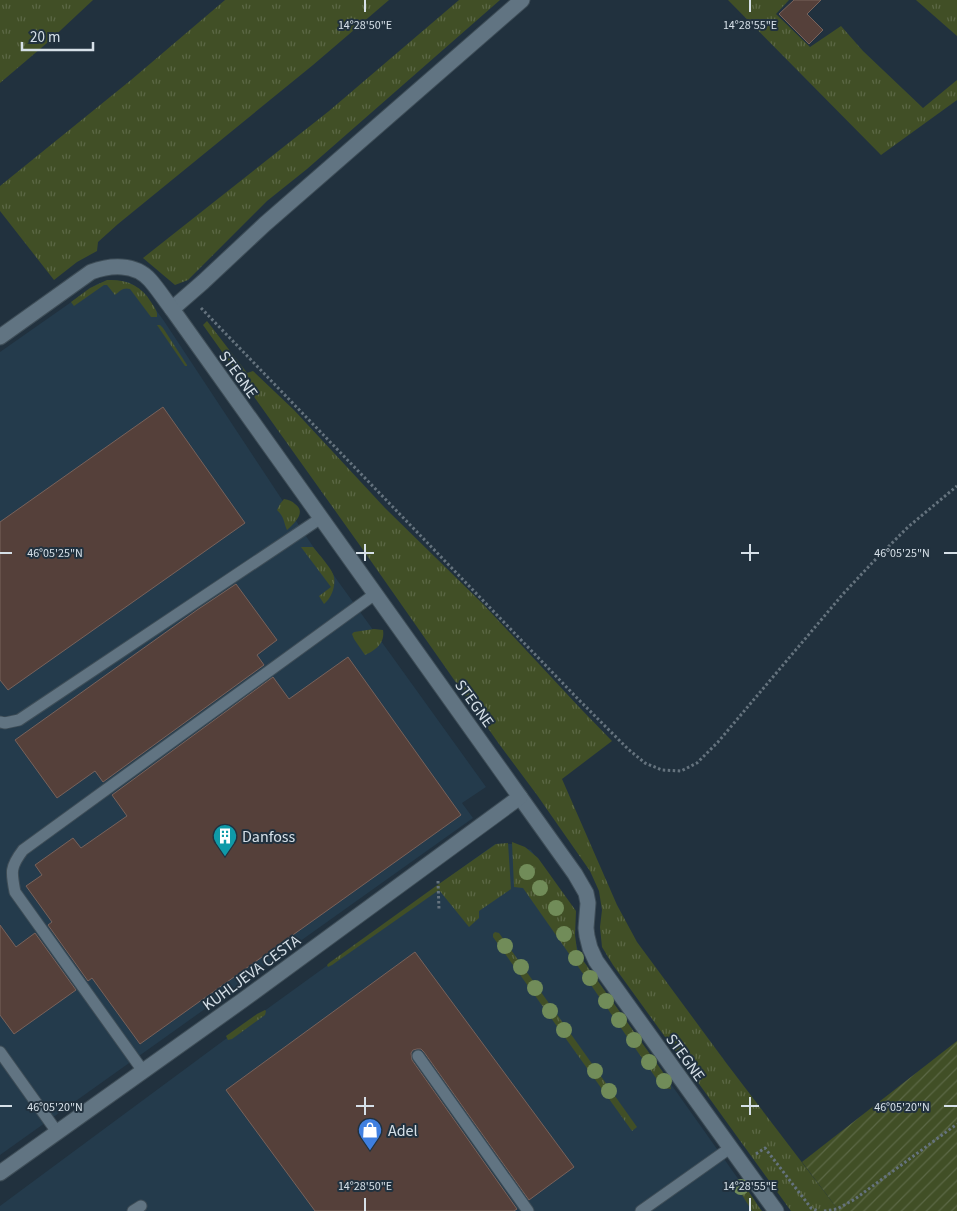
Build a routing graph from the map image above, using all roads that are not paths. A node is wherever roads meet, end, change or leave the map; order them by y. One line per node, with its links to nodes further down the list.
1 (522, 0): 2 (street)
2 (172, 309): 3 (street, STEGNE); 4 (street, STEGNE)
3 (0, 337)
4 (321, 518): 5 (street, STEGNE); 6 (lane)
5 (376, 594): 7 (street, STEGNE); 10 (lane)
6 (0, 722)
7 (520, 797): 10 (street, KUHLJEVA CESTA); 12 (street, STEGNE)
8 (0, 1052): 11 (lane)
9 (418, 1056): 14 (lane)
10 (143, 1071): 11 (street, KUHLJEVA CESTA)
11 (57, 1132): 13 (street, KUHLJEVA CESTA)
12 (730, 1148): 15 (lane); 16 (street, STEGNE)
13 (0, 1173)
14 (528, 1211)
15 (641, 1211)
16 (776, 1211)

